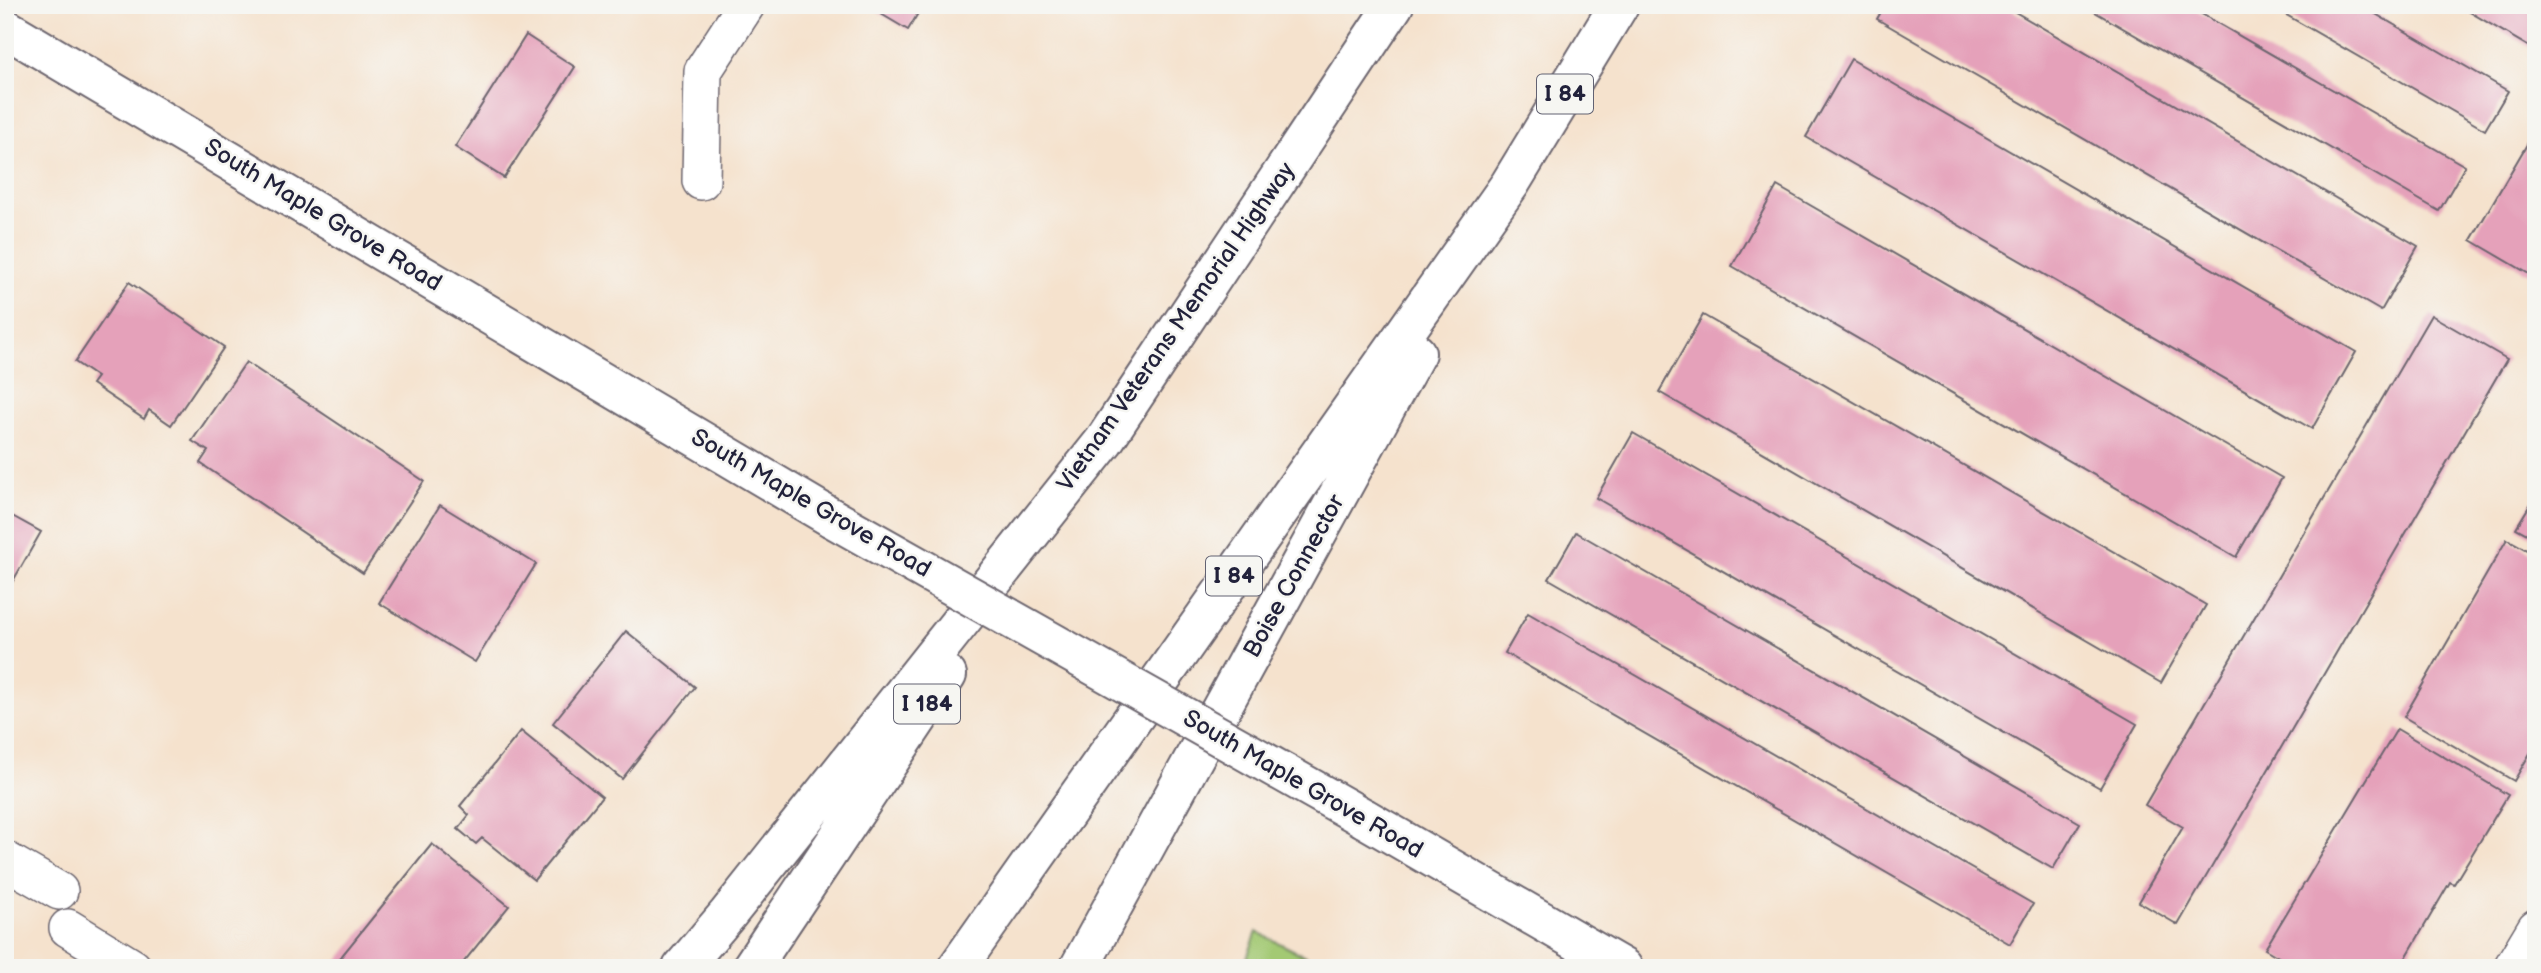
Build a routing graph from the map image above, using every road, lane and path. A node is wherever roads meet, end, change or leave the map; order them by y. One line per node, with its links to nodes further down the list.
1 (746, 5): 5 (street)
2 (1394, 5): 7 (main road, Vietnam Veterans Memorial Highway)
3 (1619, 5): 6 (main road, I 84)
4 (5, 28): 17 (main road, South Maple Grove Road, bridge)
5 (701, 181)
6 (1510, 184): 15 (main road, I 84); 16 (main road, Boise Connector)
7 (1104, 441): 13 (main road, Vietnam Veterans Memorial Highway); 14 (main road, I 184)
8 (5, 860): 9 (street)
9 (59, 891)
10 (68, 928): 12 (street)
11 (2536, 928): 18 (street)
12 (134, 968)
13 (682, 968)
14 (751, 968)
15 (957, 968)
16 (1079, 968)
17 (1622, 968)
18 (2512, 968)

